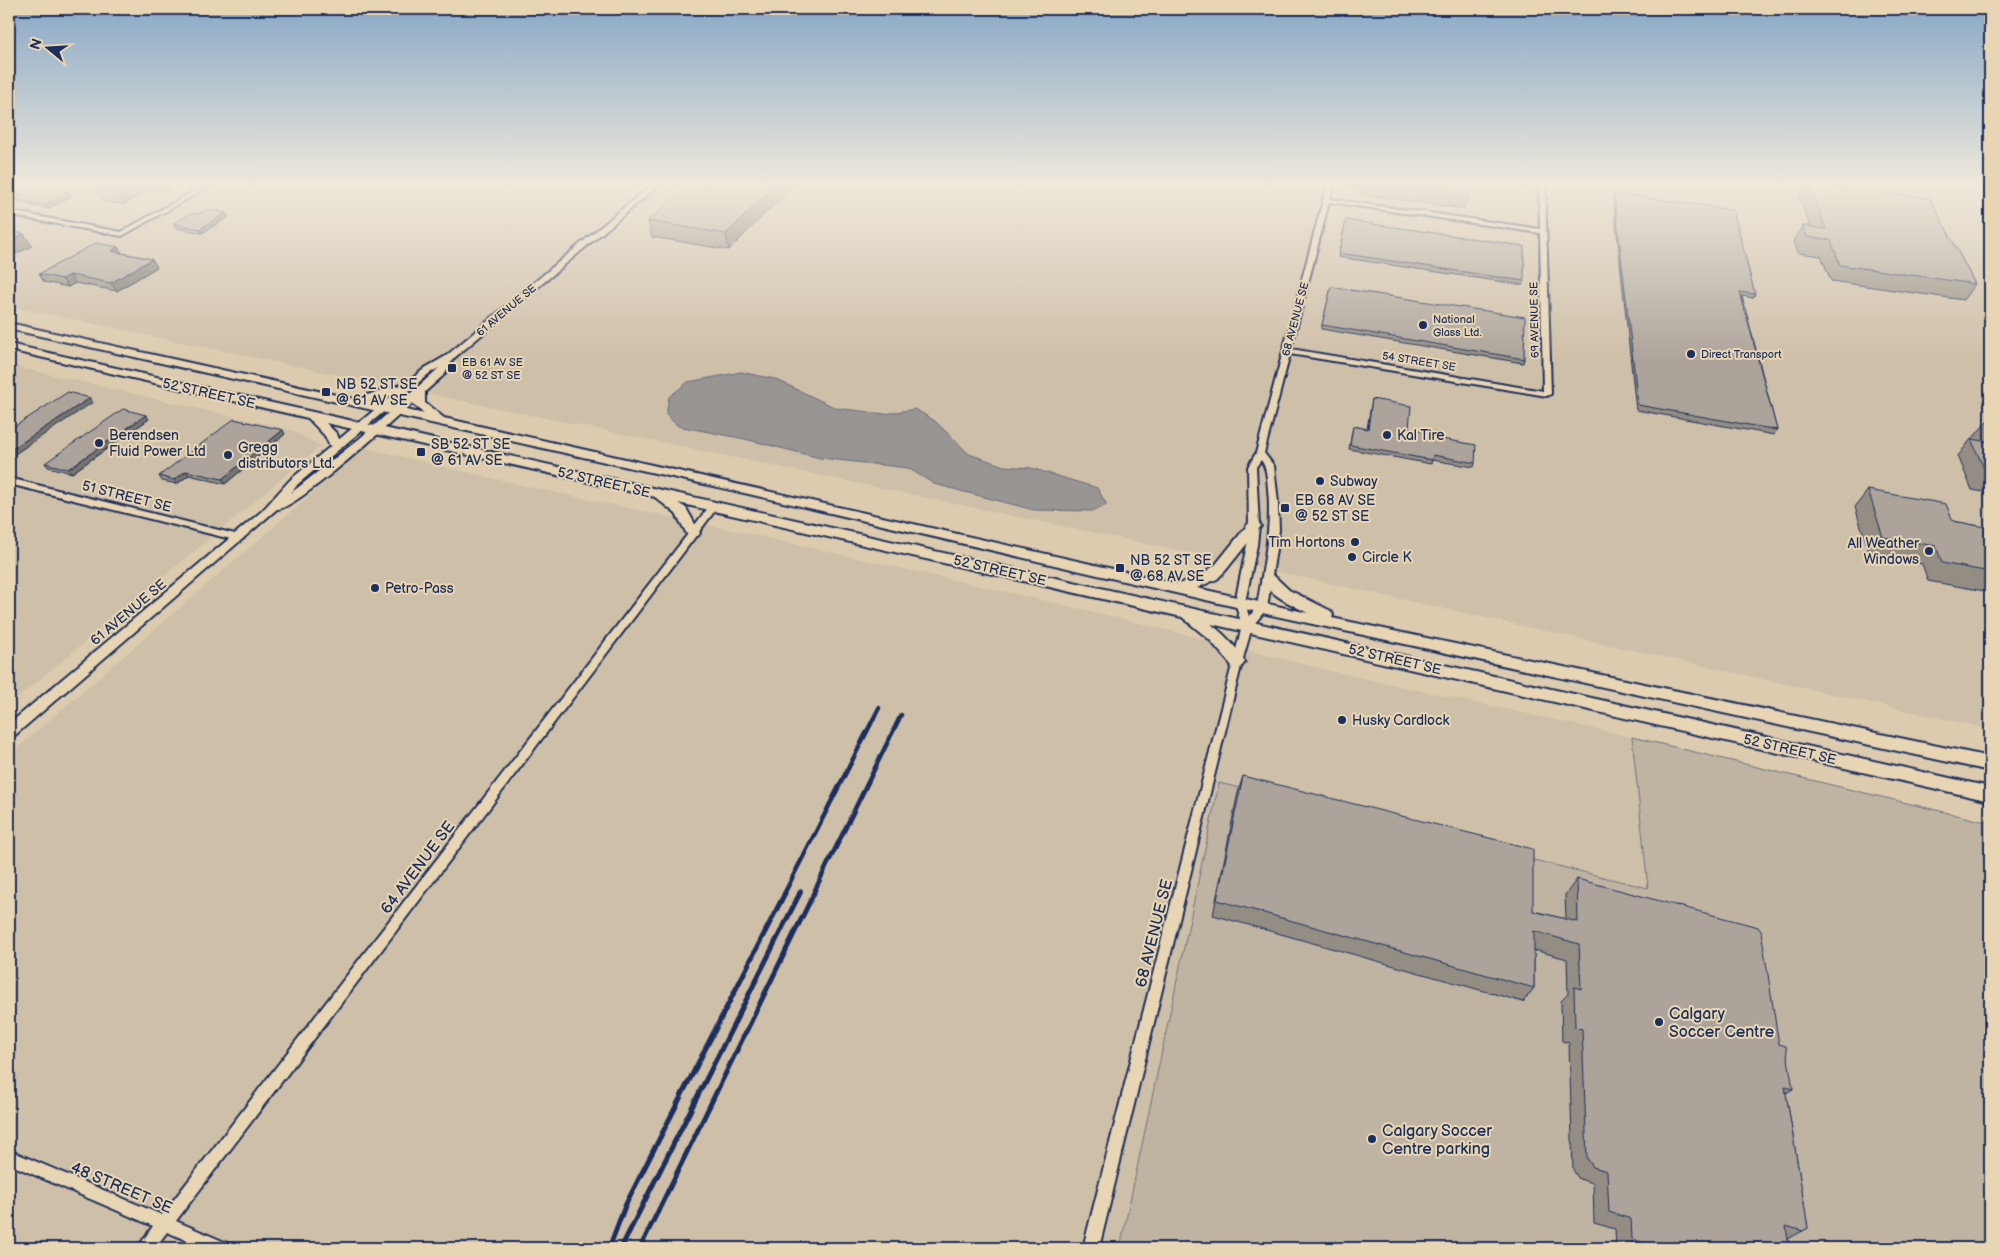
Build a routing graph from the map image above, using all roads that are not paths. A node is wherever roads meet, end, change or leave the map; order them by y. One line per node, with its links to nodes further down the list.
1 (585, 244): 7 (street, 61 AVENUE SE)
2 (1315, 244): 6 (street, 68 AVENUE SE)
3 (1543, 244): 8 (street, 69 AVENUE SE)
4 (9, 326): 9 (main road, 52 STREET SE)
5 (9, 347): 12 (main road, 52 STREET SE)
6 (1287, 351): 8 (street, 54 STREET SE); 17 (street, 68 AVENUE SE)
7 (413, 389): 9 (main road); 10 (street, 61 AVENUE SE); 11 (street, 61 AVENUE SE); 13 (main road)
8 (1547, 394)
9 (352, 402): 10 (main road, 52 STREET SE)
10 (381, 409): 11 (main road, 52 STREET SE); 14 (street, 61 AVENUE SE)
11 (396, 412): 13 (main road, 52 STREET SE); 15 (street, 61 AVENUE SE)
12 (313, 417): 14 (main road, 52 STREET SE); 16 (main road)
13 (444, 422): 26 (main road, 52 STREET SE)
14 (360, 426): 15 (main road, 52 STREET SE); 16 (street, 61 AVENUE SE)
15 (375, 430): 19 (main road, 52 STREET SE); 21 (street, 61 AVENUE SE)
16 (336, 446): 21 (street, 61 AVENUE SE)
17 (1260, 453): 22 (street, 68 AVENUE SE); 25 (street, 68 AVENUE SE)
18 (9, 481): 24 (street, 51 STREET SE)
19 (658, 494): 20 (main road, 52 STREET SE); 23 (main road)
20 (714, 506): 23 (street, 64 AVENUE SE); 29 (main road, 52 STREET SE)
21 (266, 514): 24 (street, 61 AVENUE SE)
22 (1254, 526): 26 (main road); 27 (street, 68 AVENUE SE)
23 (693, 533): 37 (street, 64 AVENUE SE)
24 (239, 538): 33 (street, 61 AVENUE SE)
25 (1268, 579): 28 (street, 68 AVENUE SE); 30 (main road)
26 (1181, 589): 27 (main road, 52 STREET SE)
27 (1240, 602): 28 (main road, 52 STREET SE); 31 (street, 68 AVENUE SE)
28 (1262, 608): 30 (main road, 52 STREET SE); 31 (street, 68 AVENUE SE)
29 (1184, 612): 31 (main road, 52 STREET SE); 32 (main road)
30 (1337, 623): 34 (main road, 52 STREET SE)
31 (1247, 626): 32 (street, 68 AVENUE SE); 35 (main road, 52 STREET SE)
32 (1237, 662): 40 (street, 68 AVENUE SE)
33 (9, 732)
34 (1990, 764)
35 (1990, 794)
36 (9, 1157): 37 (street, 48 STREET SE)
37 (165, 1224): 38 (street, 64 AVENUE SE); 39 (street, 48 STREET SE)
38 (146, 1248)
39 (222, 1248)
40 (1091, 1248)

